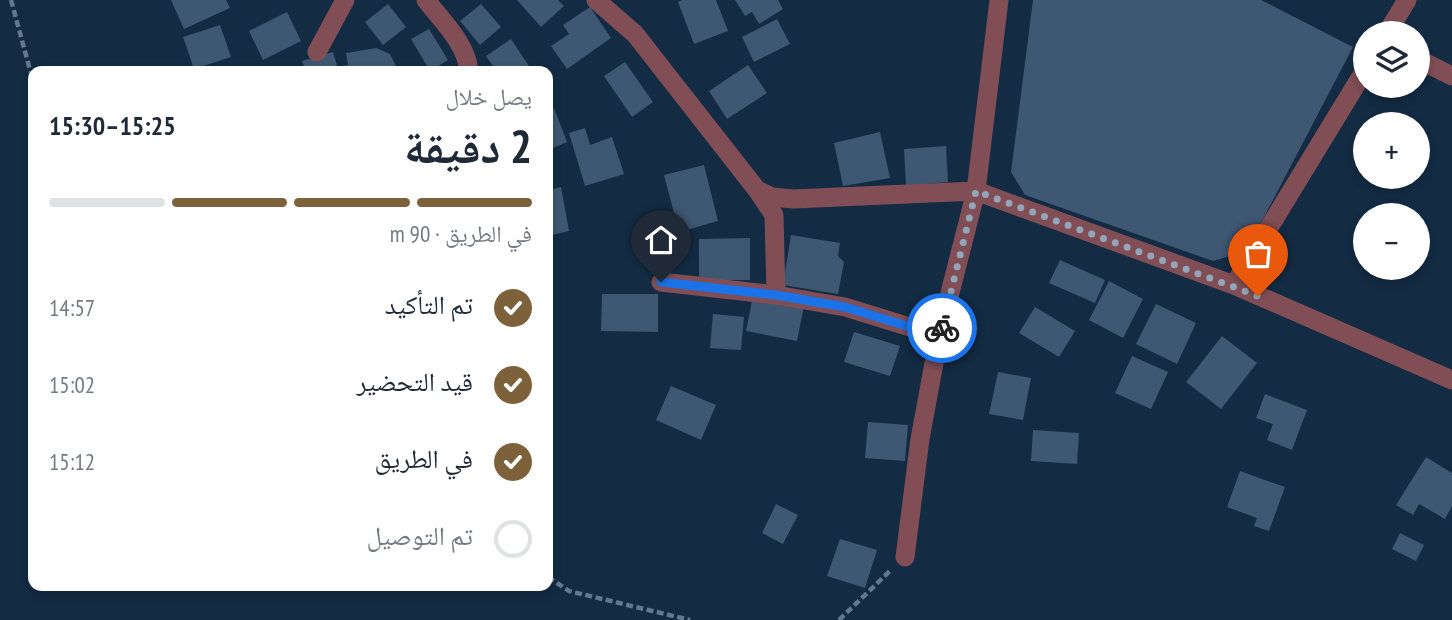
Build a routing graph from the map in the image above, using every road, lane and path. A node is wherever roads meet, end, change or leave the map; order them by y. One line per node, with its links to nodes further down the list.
1 (11, 0): 10 (path)
2 (345, 0): 8 (street)
3 (426, 0): 11 (street)
4 (596, 0): 14 (street)
5 (999, 0): 15 (street)
6 (1407, 0): 7 (street)
7 (1394, 21)
8 (317, 52)
9 (1430, 64): 12 (street)
10 (29, 66)
11 (468, 66)
12 (1452, 76)
13 (1353, 90): 17 (street)
14 (757, 190): 15 (street); 18 (street)
15 (976, 191): 17 (street); 19 (street)
16 (661, 282): 18 (street)
17 (1234, 285): 20 (street)
18 (776, 295): 19 (street)
19 (939, 336): 21 (street)
20 (1452, 380)
21 (905, 557): 24 (path)
22 (553, 580): 23 (path)
23 (690, 620)
24 (839, 620)

